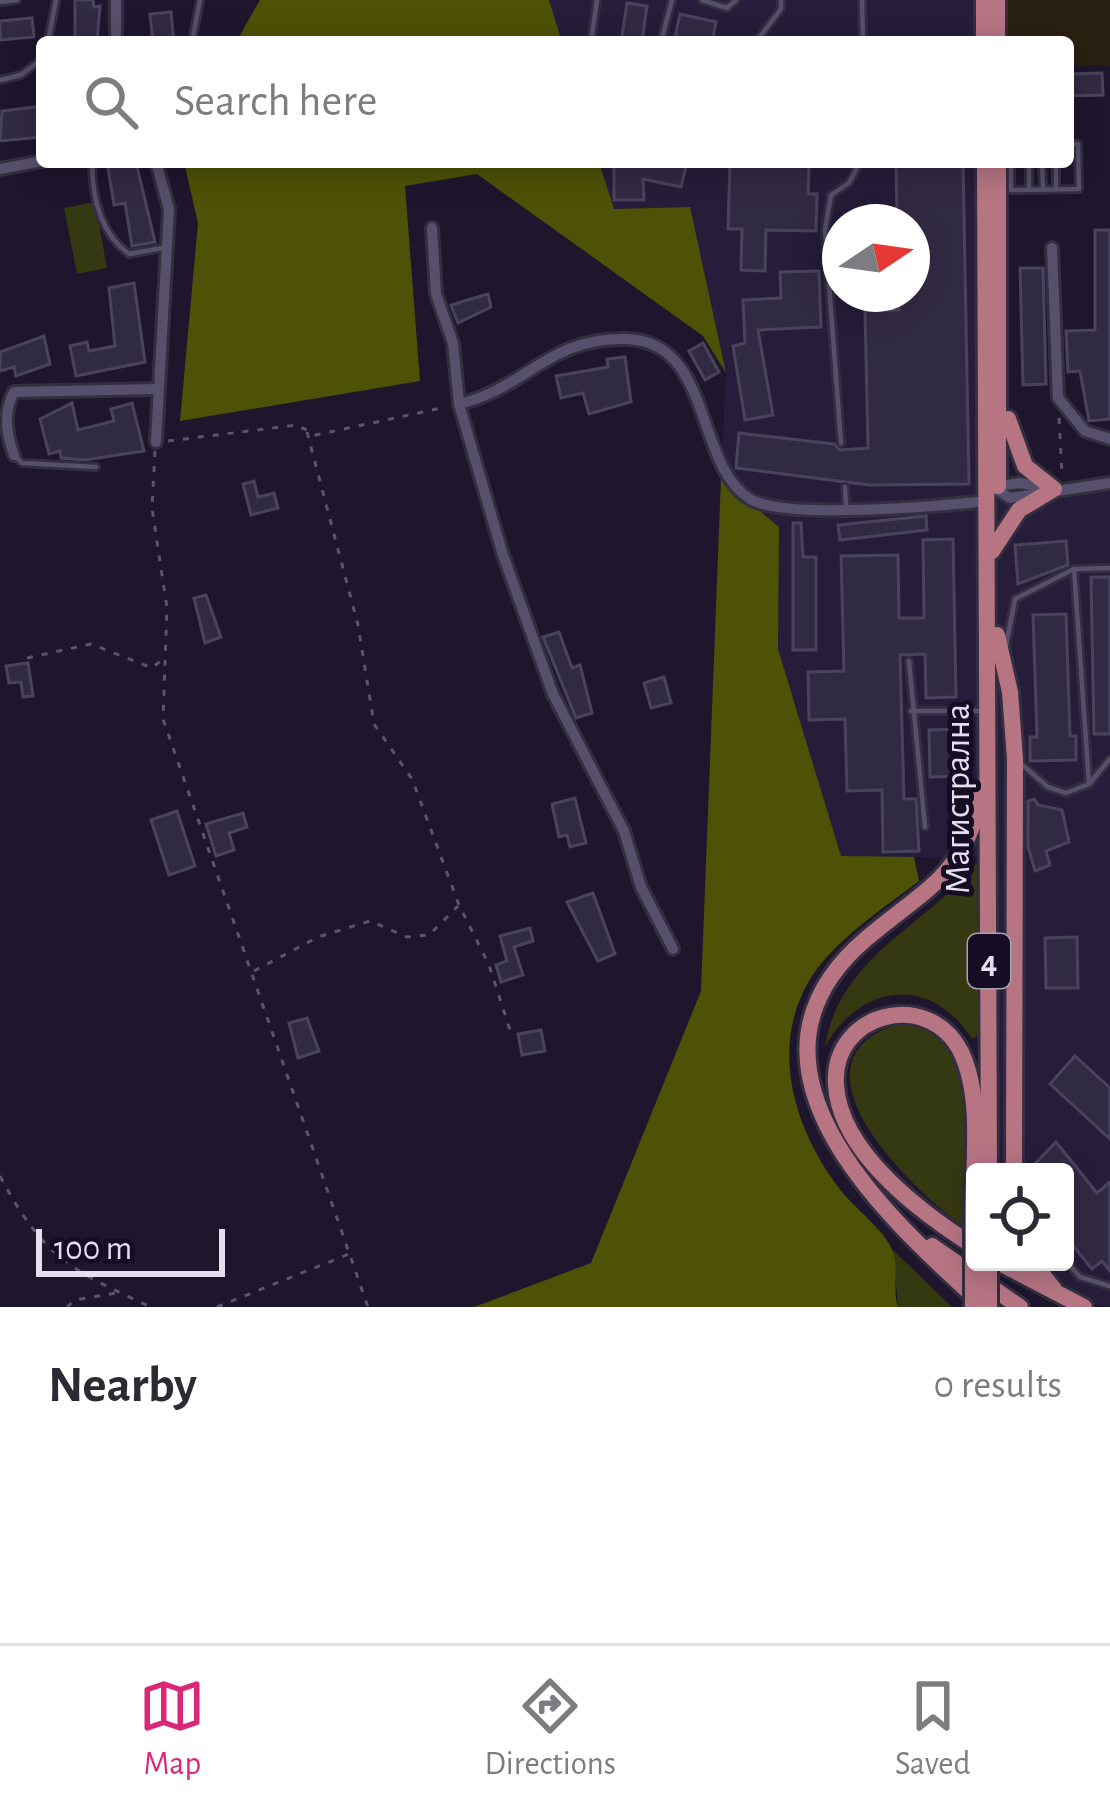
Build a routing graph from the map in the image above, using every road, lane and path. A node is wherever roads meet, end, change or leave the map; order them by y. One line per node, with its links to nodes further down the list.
1 (17, 0): 13 (lane)
2 (56, 0): 14 (lane)
3 (116, 0): 15 (street)
4 (200, 0): 16 (lane)
5 (597, 0): 17 (lane)
6 (672, 0): 18 (lane)
7 (702, 0): 8 (lane)
8 (736, 0)
9 (781, 0): 19 (lane)
10 (862, 0): 20 (lane)
11 (984, 0): 21 (main road)
12 (997, 0): 22 (main road)
13 (0, 2)
14 (49, 36)
15 (116, 36)
16 (193, 36)
17 (592, 36)
18 (663, 36)
19 (761, 36)
20 (863, 36)
21 (984, 36)
22 (997, 36)
23 (36, 63): 24 (lane)
24 (0, 80)
25 (1074, 144): 38 (lane)
26 (36, 163): 36 (street)
27 (92, 168): 43 (lane)
28 (158, 168): 43 (street)
29 (857, 168): 52 (lane)
30 (985, 168): 58 (main road, Магистрална / 4)
31 (998, 168): 41 (main road, Магистрална / 4)
32 (1011, 168): 39 (lane)
33 (1029, 168): 40 (lane)
34 (1042, 168): 37 (lane)
35 (1055, 168): 38 (lane)
36 (0, 171)
37 (1043, 189): 38 (lane); 40 (lane)
38 (1056, 189)
39 (1012, 190): 40 (lane); 41 (lane)
40 (1029, 190)
41 (999, 218): 46 (main road, Магистрална / 4)
42 (432, 228): 48 (street)
43 (168, 247): 45 (street)
44 (1052, 248): 47 (street)
45 (157, 389): 51 (street); 53 (street)
46 (1002, 389): 57 (main road); 58 (main road, Магистрална / 4)
47 (1058, 398): 50 (street); 57 (path)
48 (459, 404): 49 (path); 59 (street); 76 (street)
49 (306, 430): 51 (path); 75 (path)
50 (1110, 439)
51 (155, 442): 64 (path)
52 (841, 442)
53 (14, 455): 54 (lane)
54 (96, 467)
55 (1110, 483): 57 (street)
56 (844, 488): 59 (lane)
57 (1058, 489): 58 (street); 60 (main road)
58 (992, 490): 59 (street); 60 (main road, Магистрална / 4)
59 (846, 506)
60 (991, 561): 63 (main road, Магистрална / 4)
61 (1110, 568): 62 (lane)
62 (1074, 569): 67 (lane); 73 (lane)
63 (990, 605): 67 (main road); 69 (main road, Магистрална / 4)
64 (165, 656): 65 (path); 77 (path)
65 (27, 658)
66 (909, 661): 68 (lane)
67 (1004, 663): 71 (main road)
68 (910, 711): 69 (lane); 74 (lane)
69 (989, 711): 70 (main road, Магистрална / 4)
70 (989, 750): 80 (main road, Магистрална / 4); 83 (main road)
71 (1015, 759): 73 (lane); 81 (main road)
72 (1110, 759): 73 (lane)
73 (1089, 784)
74 (925, 827)
75 (459, 905): 77 (path); 78 (path)
76 (673, 949)
77 (252, 972): 85 (path)
78 (510, 1030)
79 (973, 1163): 84 (main road)
80 (988, 1163)
81 (1014, 1163)
82 (0, 1177): 92 (path)
83 (892, 1219): 99 (main road); 100 (main road)
84 (966, 1240)
85 (352, 1253): 96 (path); 97 (path)
86 (1074, 1270): 91 (lane)
87 (973, 1271): 98 (main road, bridge)
88 (989, 1271): 99 (main road, bridge)
89 (1015, 1271): 93 (main road)
90 (1041, 1271): 93 (main road)
91 (1110, 1286)
92 (119, 1292): 94 (path); 95 (path)
93 (1076, 1304)
94 (67, 1307)
95 (151, 1307)
96 (217, 1307)
97 (368, 1307)
98 (973, 1307)
99 (987, 1307)
100 (1020, 1307)

